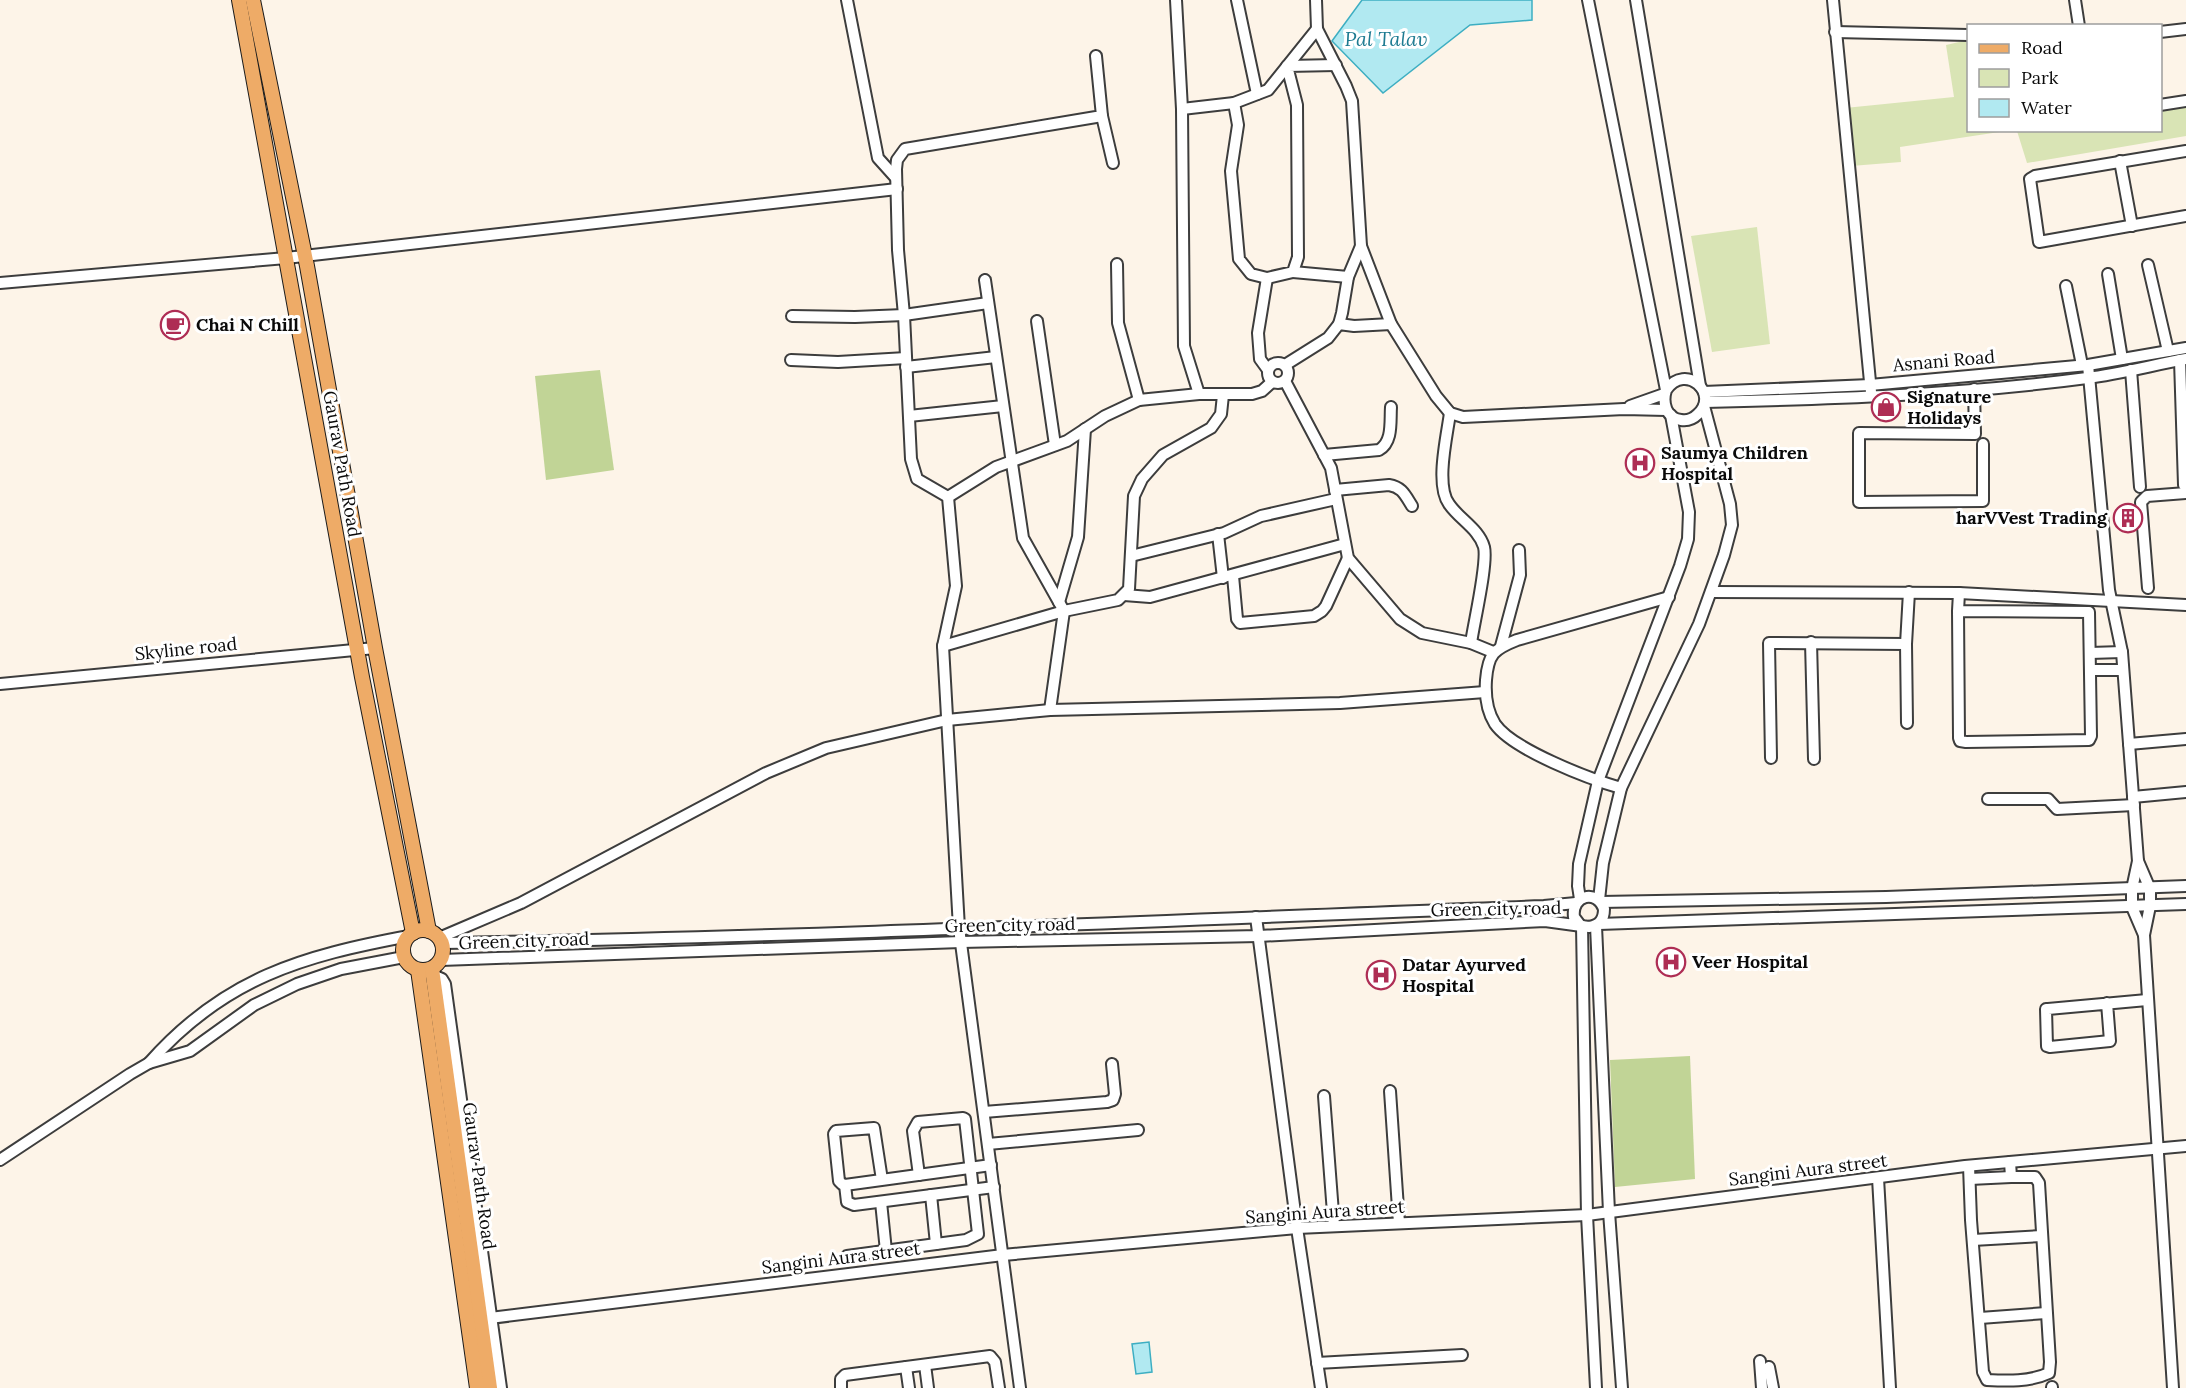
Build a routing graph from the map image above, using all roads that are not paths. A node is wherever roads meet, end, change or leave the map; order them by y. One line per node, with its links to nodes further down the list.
1 (238, 0): 34 (main road, Gaurav Path Road)
2 (252, 0): 33 (main road, Gaurav Path Road)
3 (847, 0): 29 (street)
4 (1176, 0): 24 (street)
5 (1237, 0): 20 (street)
6 (1316, 0): 12 (street)
7 (1588, 0): 66 (street)
8 (1636, 0): 69 (street)
9 (1833, 0): 14 (street)
10 (2075, 0): 11 (street)
11 (2079, 24)
12 (1317, 29): 18 (street); 19 (street)
13 (2186, 29): 15 (street)
14 (1835, 32): 16 (street); 64 (street)
15 (2162, 32)
16 (1967, 35)
17 (1096, 57): 25 (street)
18 (1335, 65): 19 (street); 32 (street)
19 (1287, 66): 20 (street); 37 (street)
20 (1257, 94): 22 (street)
21 (2186, 101): 23 (street)
22 (1234, 103): 24 (street); 40 (street)
23 (2162, 105)
24 (1182, 109): 67 (street)
25 (1102, 116): 28 (street); 29 (street)
26 (2186, 151): 27 (street)
27 (2120, 161): 31 (street); 31 (street)
28 (1113, 163)
29 (897, 184): 33 (street); 45 (street)
30 (2186, 216): 31 (street)
31 (2132, 226)
32 (1361, 246): 39 (street); 49 (street)
33 (305, 255): 34 (street); 108 (main road, Gaurav Path Road)
34 (286, 258): 42 (street); 109 (main road, Gaurav Path Road)
35 (1117, 264): 71 (street)
36 (2148, 265): 51 (street)
37 (1293, 272): 39 (street); 40 (street)
38 (2108, 274): 53 (street)
39 (1348, 277): 48 (street)
40 (1267, 278): 59 (street)
41 (985, 280): 44 (street)
42 (0, 283)
43 (2066, 286): 58 (street)
44 (988, 303): 45 (street); 52 (street)
45 (904, 315): 46 (street); 56 (street)
46 (792, 316)
47 (1037, 321): 80 (street)
48 (1339, 324): 49 (street); 57 (street)
49 (1391, 324): 75 (street)
50 (2186, 348): 51 (street, Asnani Road)
51 (2168, 351): 53 (street, Asnani Road)
52 (996, 357): 56 (street); 72 (street)
53 (2122, 359): 58 (street, Asnani Road)
54 (791, 360): 56 (street)
55 (2183, 360): 60 (street, Asnani Road); 84 (street)
56 (906, 362): 77 (street)
57 (1285, 365): 59 (street); 62 (street)
58 (2085, 365): 61 (street); 64 (street, Asnani Road)
59 (1268, 370): 63 (street)
60 (2130, 370): 61 (street, Asnani Road); 83 (street)
61 (2089, 378): 65 (street, Asnani Road); 100 (street)
62 (1285, 381): 63 (street); 81 (street)
63 (1272, 382): 68 (street)
64 (1870, 385): 69 (street, Asnani Road); 70 (street)
65 (1974, 388): 70 (street, Asnani Road); 79 (street)
66 (1665, 392): 69 (street); 74 (street); 76 (street)
67 (1199, 394): 68 (street); 71 (street)
68 (1223, 395): 91 (street)
69 (1703, 397): 70 (street, Asnani Road); 76 (street); 95 (street)
70 (1871, 398)
71 (1139, 400): 78 (street)
72 (1003, 406): 77 (street); 82 (street)
73 (1391, 407): 81 (street)
74 (1624, 409): 75 (street); 76 (street)
75 (1450, 413): 105 (street)
76 (1669, 413): 99 (street)
77 (909, 416): 86 (street)
78 (1085, 429): 80 (street); 102 (street)
79 (1983, 444)
80 (1055, 445): 82 (street)
81 (1324, 455): 85 (street)
82 (1011, 462): 86 (street); 102 (street)
83 (2140, 488)
84 (2185, 492): 94 (street)
85 (1336, 495): 87 (street); 88 (street); 89 (street)
86 (948, 497): 107 (street)
87 (1412, 506)
88 (1218, 534): 91 (street); 93 (street)
89 (1345, 544): 92 (street); 93 (street)
90 (1518, 550): 110 (street)
91 (1131, 556): 98 (street)
92 (1348, 558): 93 (street); 105 (street)
93 (1228, 577): 98 (street)
94 (2148, 588)
95 (1711, 592): 96 (street); 125 (street)
96 (1909, 592): 97 (street); 106 (street)
97 (1959, 593): 100 (street); 103 (street)
98 (1124, 595): 102 (street)
99 (1669, 597): 110 (street); 124 (street)
100 (2112, 602): 101 (street); 112 (street)
101 (2186, 604)
102 (1061, 606): 107 (street); 117 (street)
103 (1958, 611): 111 (street); 114 (street)
104 (1811, 642): 106 (street); 122 (street); 123 (street)
105 (1471, 643): 110 (street)
106 (1906, 644): 119 (street)
107 (943, 646): 118 (street)
108 (375, 648): 109 (street, Skyline road); 145 (main road, Gaurav Path Road)
109 (357, 649): 115 (street, Skyline road); 142 (main road, Gaurav Path Road)
110 (1497, 649): 116 (street)
111 (2090, 652): 112 (street); 114 (street)
112 (2122, 652): 113 (street)
113 (2123, 669): 114 (street); 121 (street)
114 (2090, 670)
115 (0, 684)
116 (1485, 692): 117 (street); 124 (street)
117 (1050, 710): 118 (street)
118 (947, 720): 141 (street); 145 (street)
119 (1907, 723)
120 (2186, 739): 121 (street)
121 (2129, 744): 128 (street)
122 (1771, 758)
123 (1814, 759)
124 (1598, 781): 125 (street); 133 (street)
125 (1622, 788): 134 (street)
126 (2186, 792): 128 (street)
127 (1988, 799): 128 (street)
128 (2133, 801): 129 (street)
129 (2138, 861): 131 (street); 132 (street)
130 (2186, 886): 132 (street)
131 (2132, 889): 132 (street); 134 (street); 137 (street)
132 (2150, 889): 136 (street)
133 (1578, 901): 134 (street); 138 (street, Green city road); 139 (street)
134 (1600, 901): 140 (street)
135 (2186, 904): 136 (street)
136 (2150, 906): 137 (street); 143 (street)
137 (2132, 907): 140 (street); 143 (street)
138 (1256, 917): 141 (street, Green city road); 144 (street)
139 (1581, 925): 140 (street); 144 (street, Green city road); 178 (street)
140 (1598, 925): 177 (street)
141 (959, 928): 145 (street, Green city road); 146 (street)
142 (411, 935): 145 (main road); 147 (main road); 148 (street)
143 (2144, 935): 151 (street)
144 (1259, 936): 146 (street, Green city road); 181 (street)
145 (437, 938): 149 (main road)
146 (961, 942): 149 (street, Green city road); 157 (street)
147 (404, 957): 149 (main road); 150 (street)
148 (289, 966): 150 (street); 153 (street)
149 (431, 968): 190 (main road, Gaurav Path Road)
150 (297, 984): 153 (street)
151 (2147, 1000): 152 (street); 161 (street)
152 (2107, 1004): 152 (street)
153 (149, 1063): 162 (street)
154 (1112, 1064): 157 (street)
155 (1390, 1091): 179 (street)
156 (1324, 1096): 180 (street)
157 (984, 1112): 159 (street)
158 (1138, 1130): 159 (street)
159 (988, 1144): 164 (street)
160 (2186, 1146): 161 (street, Sangini Aura street)
161 (2157, 1148): 163 (street, Sangini Aura street); 209 (street)
162 (0, 1160)
163 (2010, 1162): 165 (street, Sangini Aura street); 168 (street)
164 (991, 1166): 166 (street); 173 (street)
165 (1969, 1166): 169 (street, Sangini Aura street); 170 (street)
166 (972, 1168): 167 (street); 167 (street); 174 (street)
167 (919, 1175): 171 (street)
168 (2011, 1177): 170 (street); 182 (street)
169 (1878, 1178): 177 (street, Sangini Aura street); 208 (street)
170 (1970, 1179): 183 (street)
171 (882, 1180): 172 (street); 172 (street)
172 (845, 1185): 176 (street)
173 (994, 1186): 174 (street); 186 (street)
174 (974, 1190): 175 (street); 184 (street)
175 (931, 1195): 176 (street); 184 (street)
176 (881, 1202): 185 (street)
177 (1609, 1212): 178 (street, Sangini Aura street); 205 (street)
178 (1587, 1215): 179 (street, Sangini Aura street); 204 (street)
179 (1398, 1223): 180 (street, Sangini Aura street)
180 (1334, 1226): 181 (street, Sangini Aura street)
181 (1297, 1228): 186 (street, Sangini Aura street); 192 (street)
182 (2042, 1236): 183 (street); 188 (street)
183 (1973, 1240): 189 (street)
184 (936, 1244): 185 (street)
185 (886, 1251): 187 (street)
186 (1003, 1255): 190 (street, Sangini Aura street); 195 (street)
187 (848, 1256)
188 (2046, 1313): 189 (street); 189 (street)
189 (1980, 1317)
190 (480, 1319): 196 (main road, Gaurav Path Road); 197 (main road, Gaurav Path Road); 198 (street)
191 (1462, 1355): 192 (street)
192 (1317, 1363): 203 (street)
193 (925, 1365): 194 (street); 201 (street); 202 (street)
194 (906, 1367): 199 (street); 200 (street)
195 (1016, 1387)
196 (477, 1388)
197 (490, 1388)
198 (501, 1388)
199 (842, 1388)
200 (909, 1388)
201 (928, 1388)
202 (999, 1388)
203 (1321, 1388)
204 (1596, 1388)
205 (1622, 1388)
206 (1762, 1388): 207 (street)
207 (1773, 1388)
208 (1890, 1388)
209 (2173, 1388)

